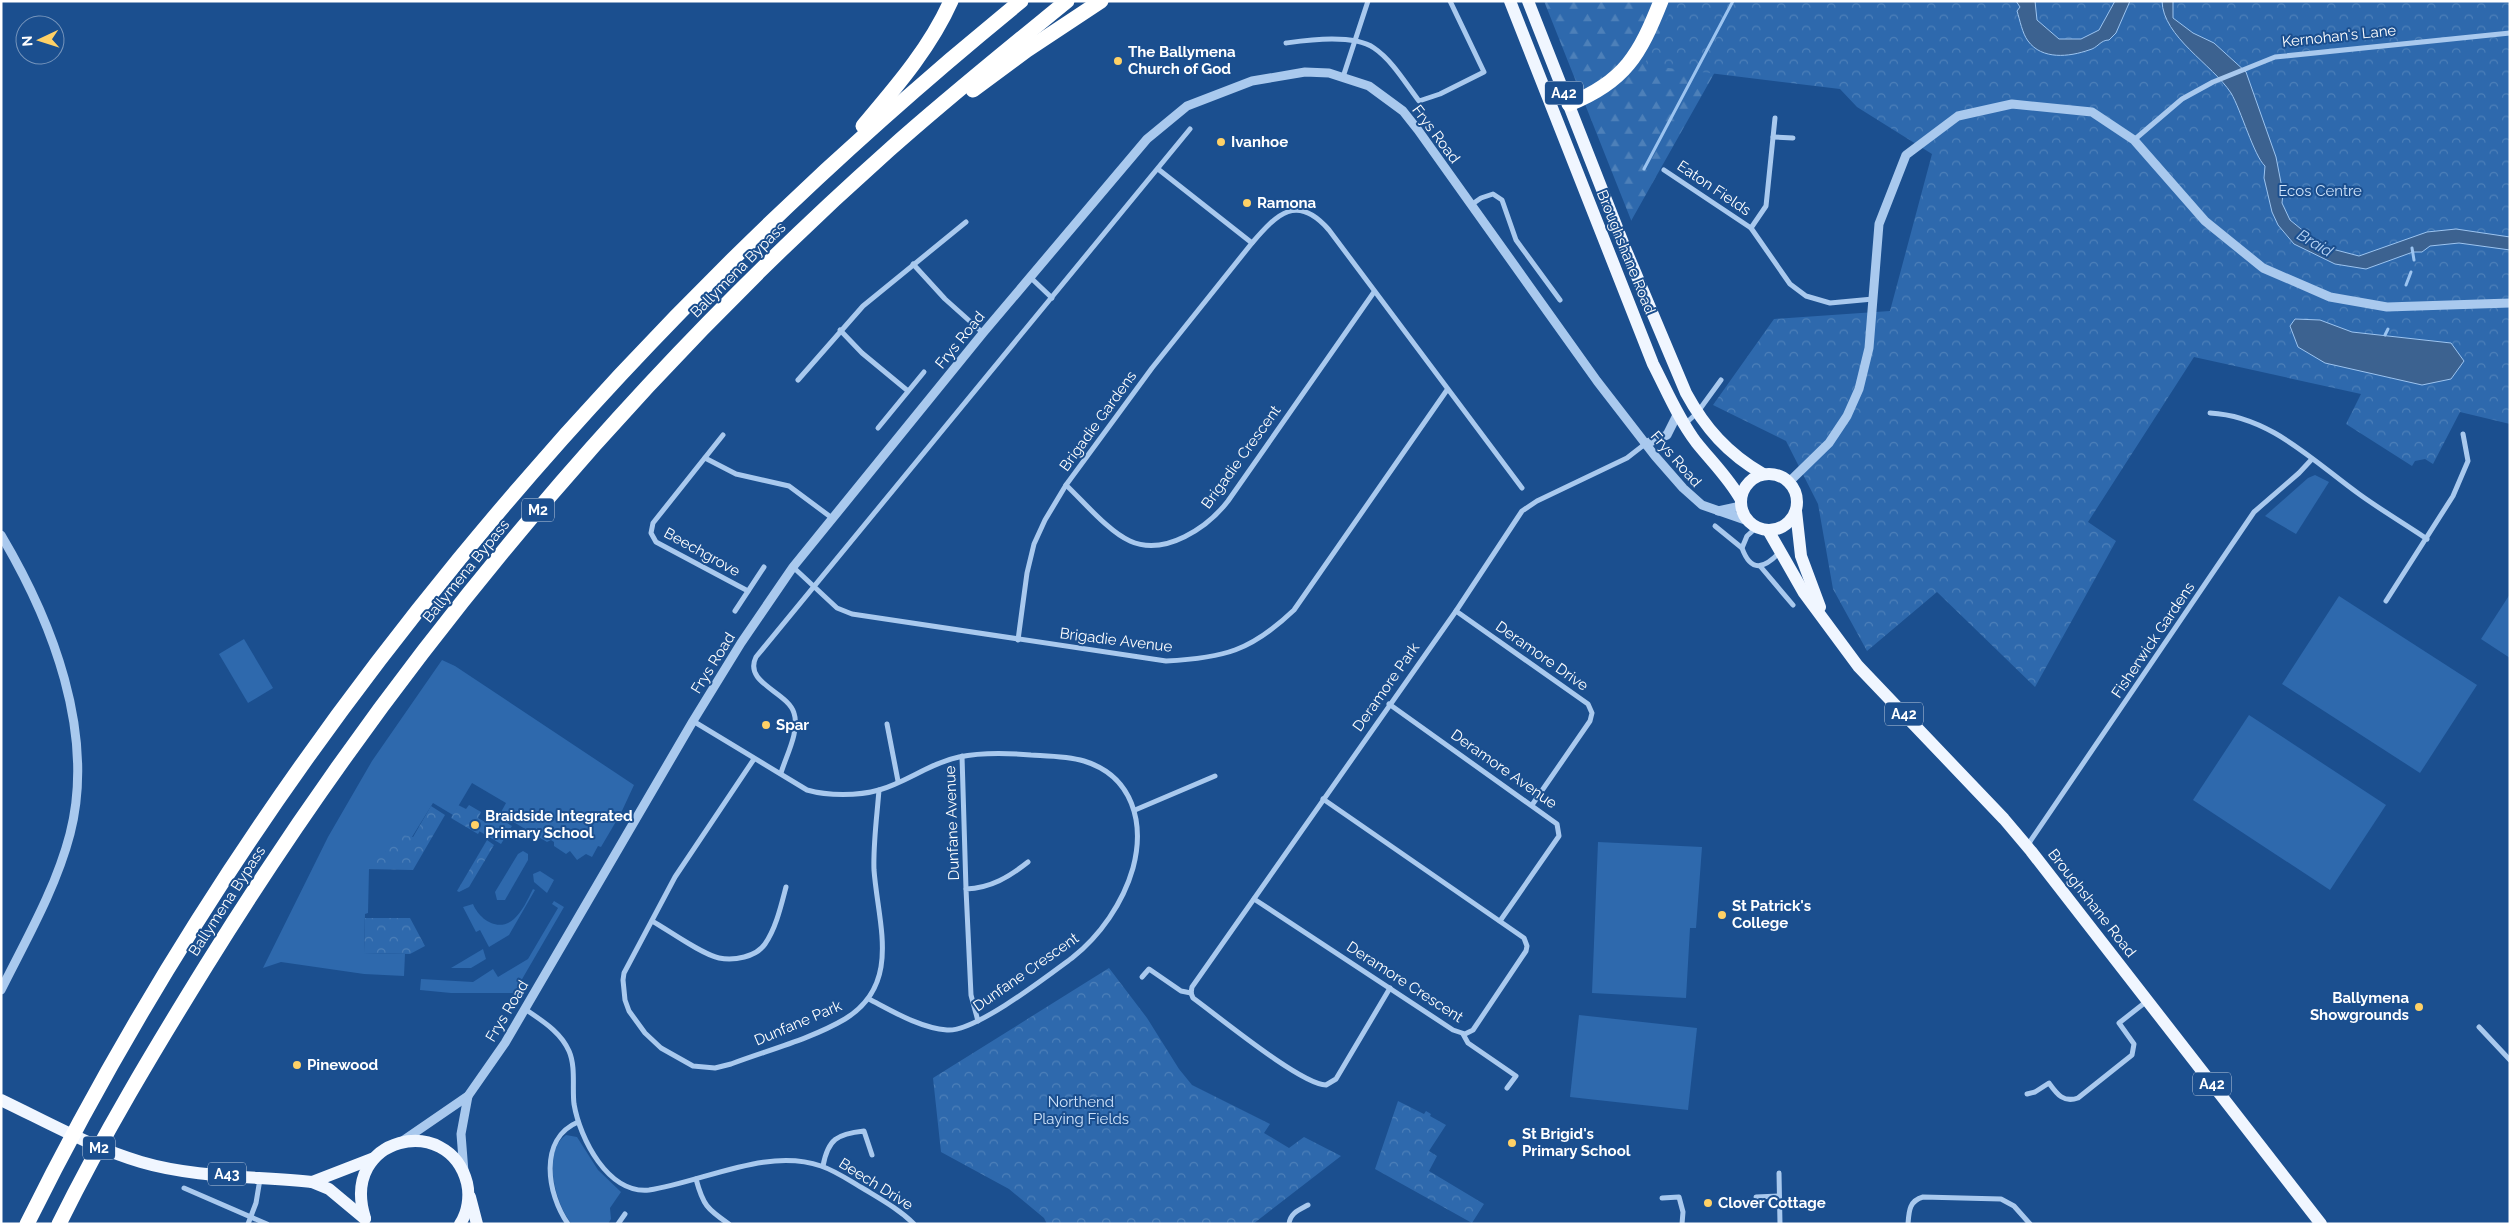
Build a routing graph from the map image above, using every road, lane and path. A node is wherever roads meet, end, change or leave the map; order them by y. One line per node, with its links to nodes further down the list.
1 (951, 1): 24 (highway)
2 (1021, 1): 24 (highway, Ballymena Bypass / M2)
3 (1067, 1): 21 (highway, Ballymena Bypass / M2)
4 (1101, 1): 21 (highway)
5 (1368, 1): 11 (street)
6 (1450, 1): 11 (street)
7 (1510, 1): 14 (main road, Broughshane Road / A42)
8 (1528, 1): 15 (main road, Broughshane Road / A42)
9 (1661, 1): 15 (highway)
10 (2510, 33): 20 (street, Kernohan's Lane)
11 (1355, 41): 12 (street); 13 (street)
12 (1286, 43)
13 (1343, 76): 25 (street, Frys Road); 30 (street, Frys Road)
14 (1546, 95): 15 (main road); 45 (main road, Broughshane Road / A42)
15 (1569, 104): 43 (main road, Broughshane Road / A42)
16 (1775, 118): 18 (street, Eaton Fields)
17 (1190, 129): 22 (street)
18 (1773, 137): 19 (street); 27 (street, Eaton Fields)
19 (1793, 138)
20 (2134, 140): 33 (street); 35 (street)
21 (888, 150): 131 (highway, Ballymena Bypass / M2)
22 (1158, 169): 28 (street); 32 (street)
23 (1664, 170): 27 (street, Eaton Fields)
24 (825, 171): 130 (highway, Ballymena Bypass / M2)
25 (1471, 205): 34 (street); 49 (street, Frys Road)
26 (966, 222): 29 (street)
27 (1750, 228): 33 (street, Eaton Fields)
28 (1252, 243): 31 (street, Brigadie Gardens); 54 (street, Brigadie Gardens)
29 (913, 264): 36 (street); 37 (street)
30 (1030, 278): 32 (street); 37 (street, Frys Road)
31 (1374, 292): 41 (street, Brigadie Gardens); 54 (street, Brigadie Crescent)
32 (1052, 298): 69 (street)
33 (1873, 299): 53 (street)
34 (1560, 300)
35 (2510, 303)
36 (840, 330): 39 (street); 42 (street)
37 (983, 333): 59 (street, Frys Road)
38 (924, 372): 42 (street)
39 (798, 380)
40 (1721, 380): 43 (street)
41 (1447, 390): 55 (street, Brigadie Gardens); 76 (street, Brigadie Avenue)
42 (908, 391): 46 (street)
43 (1697, 412): 45 (street); 52 (main road, Broughshane Road / A42)
44 (2210, 413): 51 (street)
45 (1681, 419): 49 (street); 56 (main road, Broughshane Road / A42)
46 (878, 428)
47 (2463, 434): 63 (street)
48 (724, 435): 50 (street, Beechgrove)
49 (1645, 444): 57 (street, Frys Road); 74 (street, Deramore Park)
50 (705, 458): 59 (street); 70 (street, Beechgrove)
51 (2312, 459): 63 (street); 89 (street, Fisherwick Gardens)
52 (1763, 474): 53 (main road, A42); 56 (main road)
53 (1789, 482): 58 (main road, A42)
54 (1066, 485): 76 (street, Brigadie Gardens)
55 (1522, 488)
56 (1741, 503): 57 (street); 61 (main road, A42)
57 (1718, 511): 61 (street, Frys Road)
58 (1796, 511): 61 (main road); 75 (main road, A42)
59 (832, 518): 68 (street, Frys Road)
60 (1715, 526): 64 (street)
61 (1758, 526): 64 (street); 65 (main road, A42)
62 (1, 535): 98 (street)
63 (2427, 539): 71 (street)
64 (1742, 548): 67 (street)
65 (1782, 551): 67 (street); 75 (main road, A42)
66 (764, 566): 70 (street, Beechgrove)
67 (1760, 566): 72 (street)
68 (793, 568): 69 (street, Brigadie Avenue); 78 (street, Frys Road)
69 (813, 586): 76 (street, Brigadie Avenue); 82 (street)
70 (748, 591): 73 (street, Beechgrove)
71 (2386, 601)
72 (1793, 605)
73 (735, 611)
74 (1456, 611): 77 (street, Deramore Park); 87 (street, Deramore Drive)
75 (1823, 616): 89 (main road, Broughshane Road / A42)
76 (1018, 640)
77 (1389, 704): 86 (street, Deramore Park); 87 (street, Deramore Avenue)
78 (693, 721): 81 (street); 102 (street, Frys Road)
79 (886, 724): 84 (street)
80 (962, 756): 84 (street, Dunfane Crescent); 88 (street, Dunfane Crescent); 92 (street, Dunfane Avenue)
81 (754, 759): 82 (street); 95 (street, Dunfane Park)
82 (780, 774): 85 (street)
83 (1215, 776): 88 (street)
84 (898, 781): 85 (street, Dunfane Crescent)
85 (878, 790): 100 (street, Dunfane Park)
86 (1323, 799): 93 (street, Deramore Park); 94 (street, Deramore Crescent)
87 (1532, 805): 94 (street, Deramore Avenue)
88 (1135, 810): 103 (street, Dunfane Crescent)
89 (2027, 847): 101 (main road, Broughshane Road / A42)
90 (1028, 862): 92 (street, Dunfane Avenue)
91 (786, 887): 95 (street)
92 (966, 889): 103 (street, Dunfane Avenue)
93 (1254, 899): 97 (street, Deramore Crescent); 99 (street, Deramore Park)
94 (1500, 921): 105 (street, Deramore Crescent)
95 (652, 922): 100 (street, Dunfane Park)
96 (1142, 977): 99 (street)
97 (1390, 988): 99 (street); 105 (street, Deramore Crescent)
98 (1, 990)
99 (1191, 993)
100 (869, 998): 103 (street, Dunfane Crescent)
101 (2148, 1001): 108 (street); 145 (main road, Broughshane Road / A42)
102 (525, 1009): 109 (street, Frys Road); 111 (street, Beech Drive)
103 (978, 1021)
104 (2479, 1027): 106 (street)
105 (1463, 1034): 107 (street)
106 (2510, 1060)
107 (1507, 1088)
108 (2027, 1094)
109 (468, 1096): 112 (street, Frys Road); 117 (street, Frys Road)
110 (1, 1100): 118 (main road, A43)
111 (578, 1122): 119 (street, Beech Drive); 136 (street)
112 (401, 1142): 114 (main road, A43); 117 (main road, A43)
113 (872, 1155): 115 (street, Beech Drive)
114 (374, 1158): 120 (main road, A43); 129 (main road, A43)
115 (823, 1166): 119 (street, Beech Drive); 139 (street, Beech Drive)
116 (1779, 1173): 123 (street)
117 (464, 1175): 122 (main road, A43)
118 (260, 1176): 120 (main road, A43); 128 (street)
119 (696, 1179): 138 (street)
120 (312, 1182): 129 (main road, A43)
121 (184, 1188): 128 (street)
122 (468, 1190): 134 (main road, A43); 135 (main road, A43)
123 (1779, 1196): 124 (street); 142 (street)
124 (1756, 1197)
125 (1662, 1198): 141 (street)
126 (1308, 1206): 140 (street)
127 (625, 1214): 137 (street)
128 (251, 1217): 132 (street); 133 (street)
129 (367, 1221)
130 (27, 1224)
131 (59, 1224)
132 (248, 1224)
133 (267, 1224)
134 (460, 1224)
135 (477, 1224)
136 (568, 1224)
137 (618, 1224)
138 (729, 1224)
139 (914, 1224)
140 (1289, 1224)
141 (1682, 1224)
142 (1780, 1224)
143 (1908, 1224): 144 (street)
144 (2030, 1224)
145 (2321, 1224)

